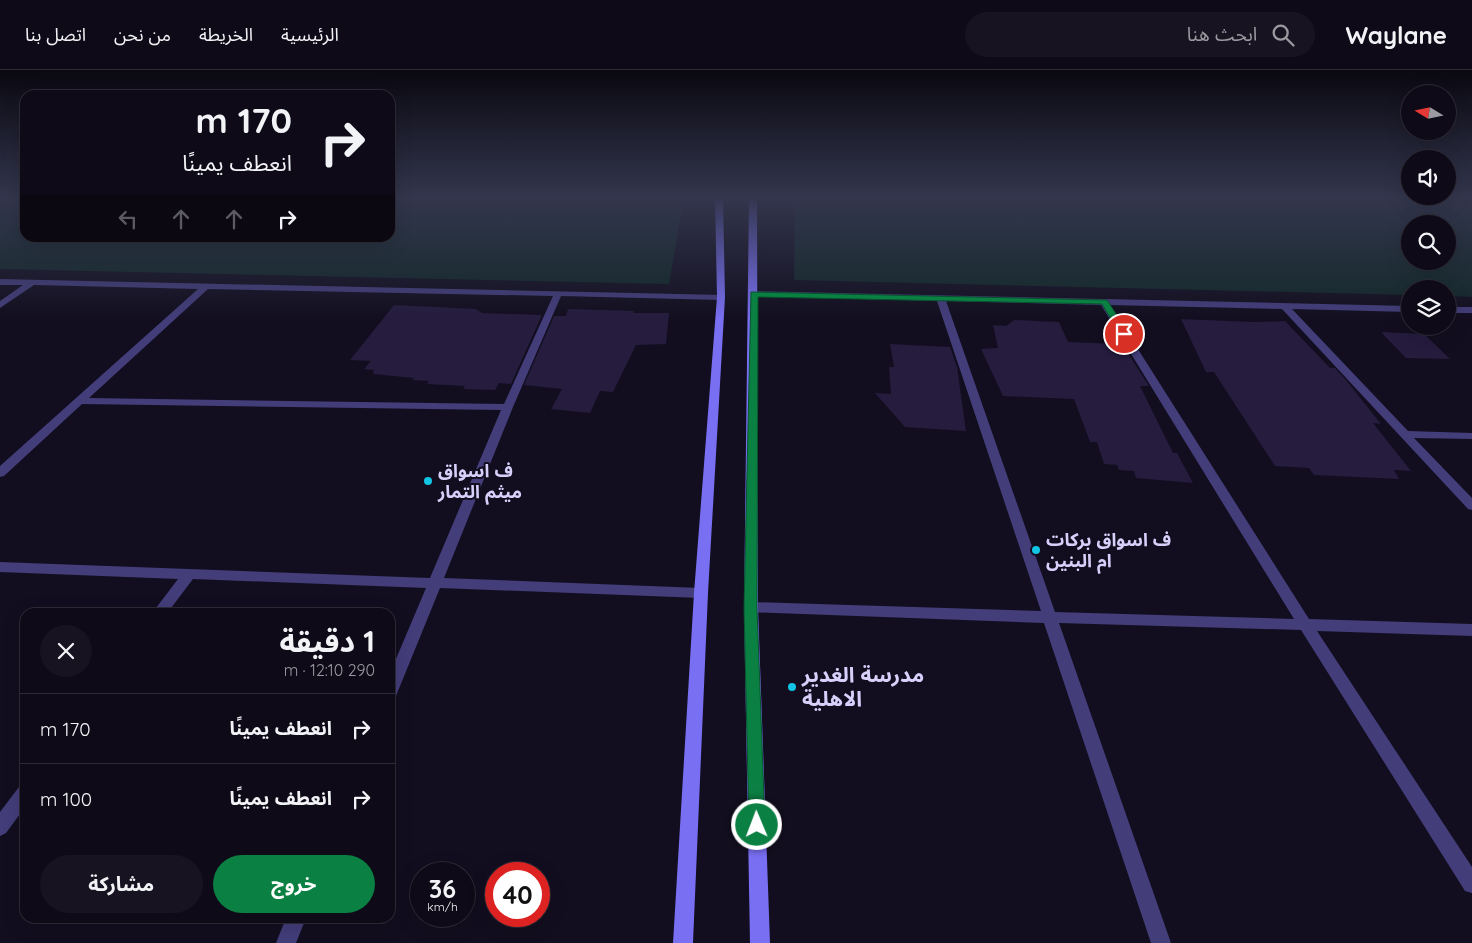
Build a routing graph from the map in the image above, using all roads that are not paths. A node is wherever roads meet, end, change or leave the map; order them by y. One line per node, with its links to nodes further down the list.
1 (720, 238): 8 (street)
2 (753, 238): 7 (street)
3 (0, 282): 4 (street)
4 (32, 283): 5 (street); 11 (street)
5 (206, 286): 6 (street); 16 (street)
6 (558, 294): 8 (street); 17 (street)
7 (754, 294): 9 (street); 27 (street)
8 (721, 297): 25 (street)
9 (941, 299): 10 (street); 28 (street)
10 (1104, 302): 12 (street); 29 (street)
11 (0, 305)
12 (1285, 307): 13 (street); 18 (street)
13 (1401, 309)
14 (1456, 310): 15 (street)
15 (1472, 310)
16 (79, 401): 17 (street); 20 (street)
17 (508, 408): 24 (street)
18 (1404, 434): 19 (street); 21 (street)
19 (1472, 436)
20 (0, 473)
21 (1472, 506)
22 (0, 567): 23 (street)
23 (188, 574): 24 (street); 26 (street)
24 (434, 584): 25 (street); 31 (street)
25 (701, 593): 37 (street)
26 (163, 608)
27 (751, 608): 28 (street); 38 (street)
28 (1050, 618): 29 (street); 39 (street)
29 (1305, 625): 30 (street); 34 (street)
30 (1472, 630)
31 (395, 679)
32 (20, 800): 33 (street)
33 (0, 827)
34 (1472, 884)
35 (294, 923): 36 (street)
36 (286, 943)
37 (683, 943)
38 (760, 943)
39 (1161, 943)

